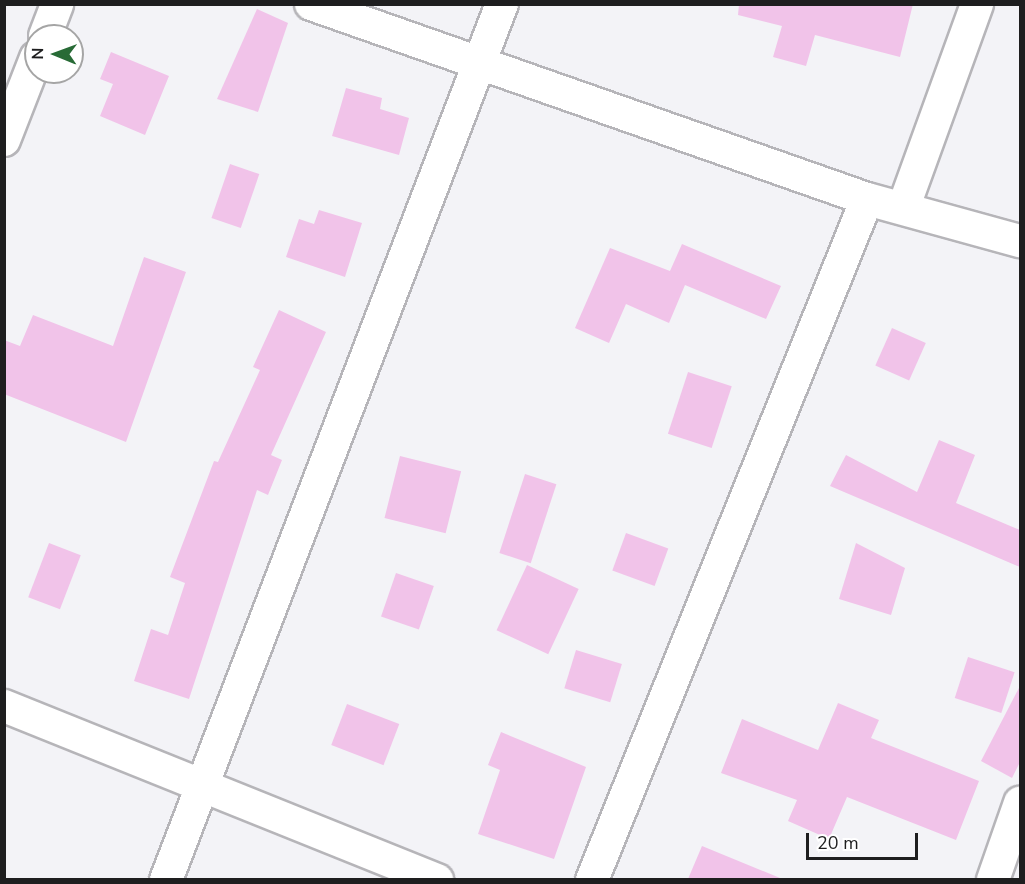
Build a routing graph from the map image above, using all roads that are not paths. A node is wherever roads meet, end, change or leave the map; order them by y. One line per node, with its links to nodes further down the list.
1 (57, 4): 5 (street)
2 (311, 4): 6 (street)
3 (502, 4): 6 (street)
4 (977, 4): 10 (street)
5 (50, 24)
6 (478, 65): 9 (street); 13 (street)
7 (26, 84): 8 (street)
8 (4, 140)
9 (867, 199): 10 (street); 17 (street)
10 (904, 206): 11 (street)
11 (1020, 241)
12 (4, 706): 13 (street)
13 (202, 784): 15 (street); 16 (street)
14 (1020, 803): 18 (street)
15 (166, 879)
16 (437, 879)
17 (592, 879)
18 (993, 879)

